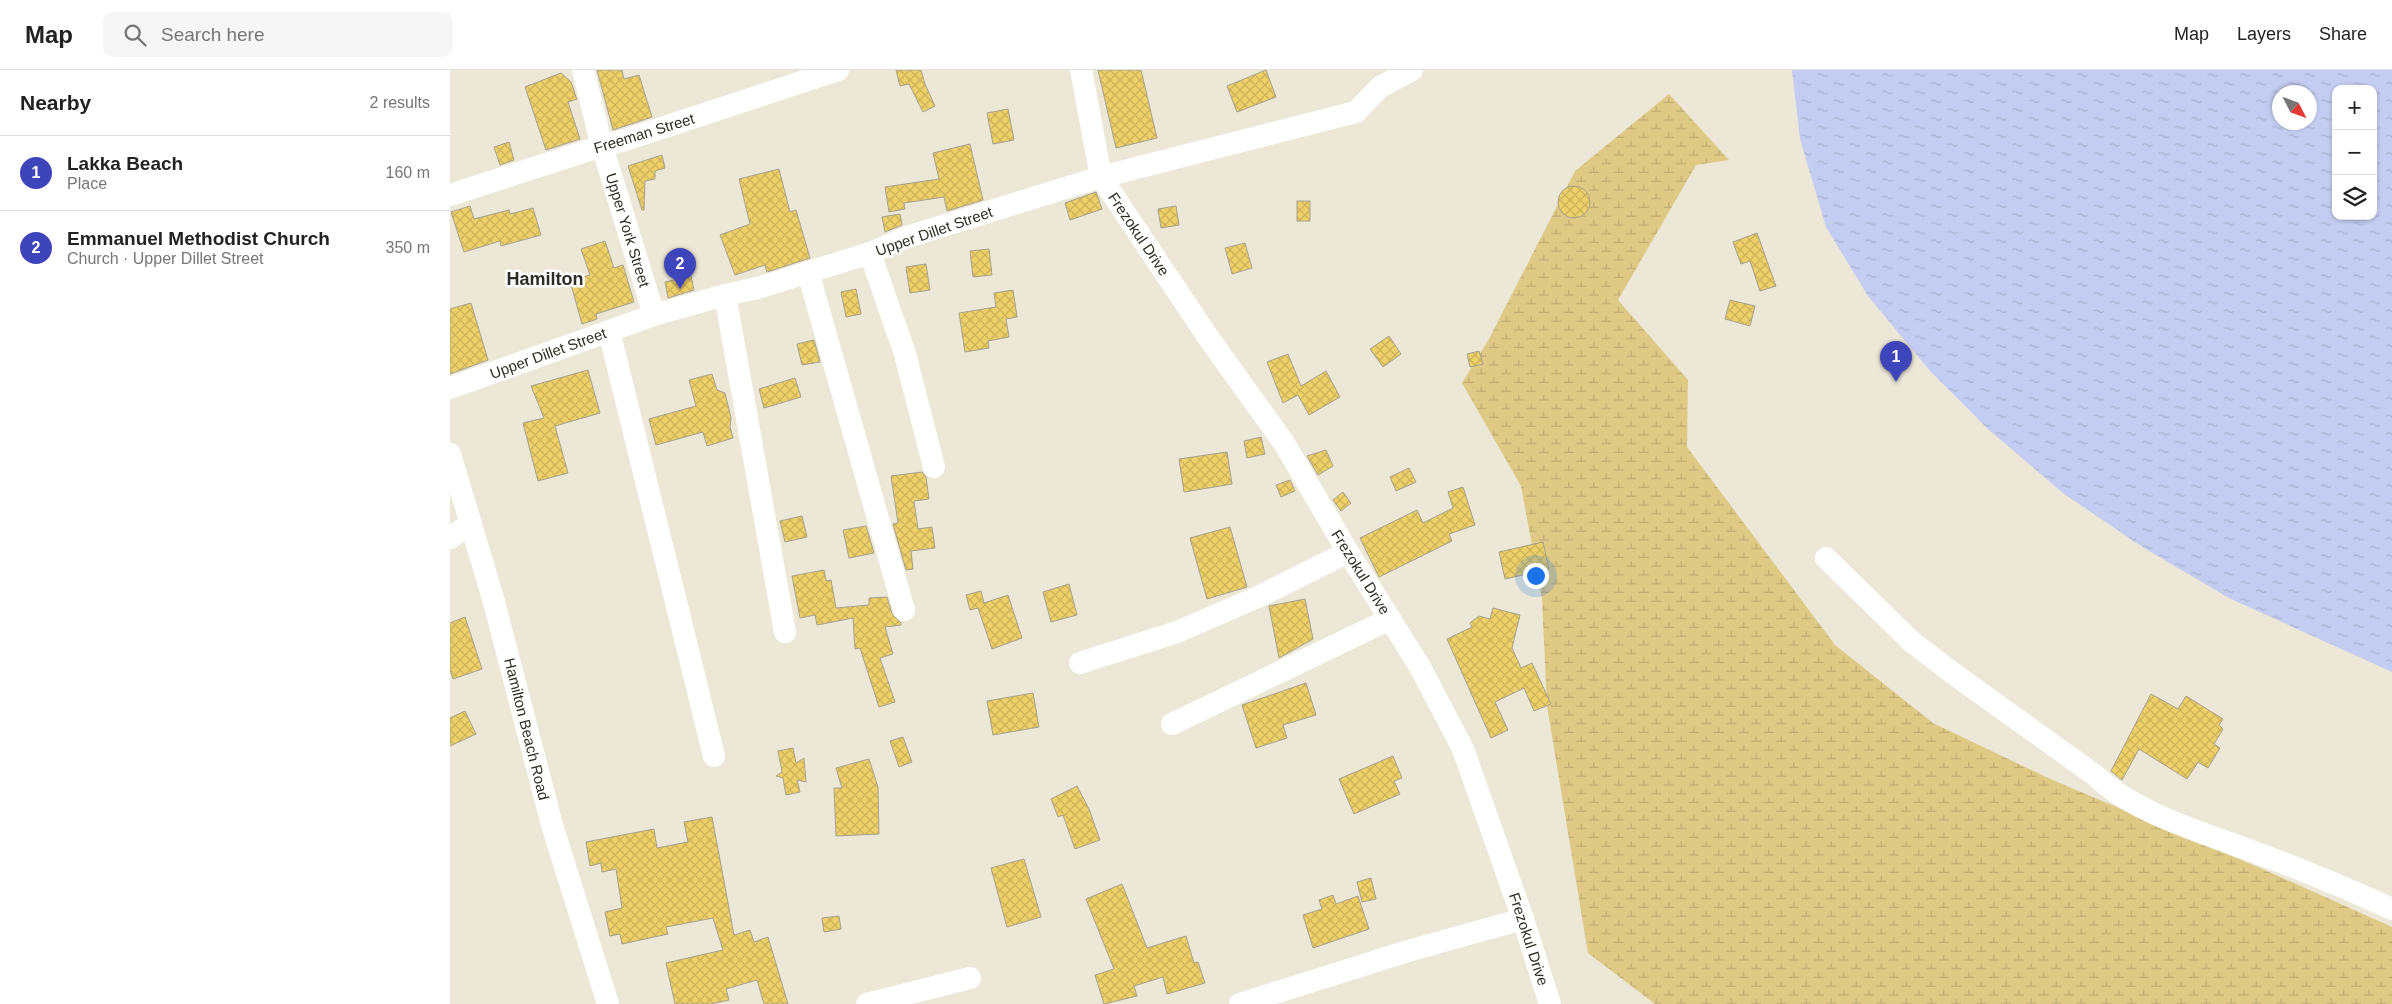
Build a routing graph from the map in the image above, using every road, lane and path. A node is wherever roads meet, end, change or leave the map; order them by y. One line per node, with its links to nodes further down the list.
1 (583, 70): 5 (street, Upper York Street)
2 (838, 70): 5 (street, Freeman Street)
3 (1081, 70): 6 (street)
4 (1412, 70): 6 (street, Upper Dillet Street)
5 (602, 146): 7 (street, Freeman Street); 11 (street, Upper York Street)
6 (1102, 177): 8 (street, Upper Dillet Street); 18 (street, Frezokul Drive)
7 (450, 195)
8 (870, 253): 9 (street, Upper Dillet Street); 15 (street)
9 (808, 272): 10 (street, Upper Dillet Street); 20 (street)
10 (725, 295): 11 (street, Upper Dillet Street); 22 (street)
11 (654, 315): 12 (street, Upper Dillet Street)
12 (609, 331): 13 (street, Upper Dillet Street); 25 (street)
13 (450, 388)
14 (450, 454): 16 (street, Hamilton Beach Road)
15 (934, 467)
16 (471, 523): 17 (street); 29 (street, Hamilton Beach Road)
17 (450, 538)
18 (1348, 552): 21 (street, Frezokul Drive); 23 (street)
19 (1826, 558): 26 (street)
20 (904, 610)
21 (1390, 619): 24 (street); 27 (street, Frezokul Drive)
22 (785, 632)
23 (1080, 663)
24 (1172, 724)
25 (714, 756)
26 (2392, 909)
27 (1523, 919): 31 (street); 32 (street, Frezokul Drive)
28 (970, 978): 30 (street)
29 (608, 1004)
30 (867, 1004)
31 (1240, 1004)
32 (1550, 1004)

